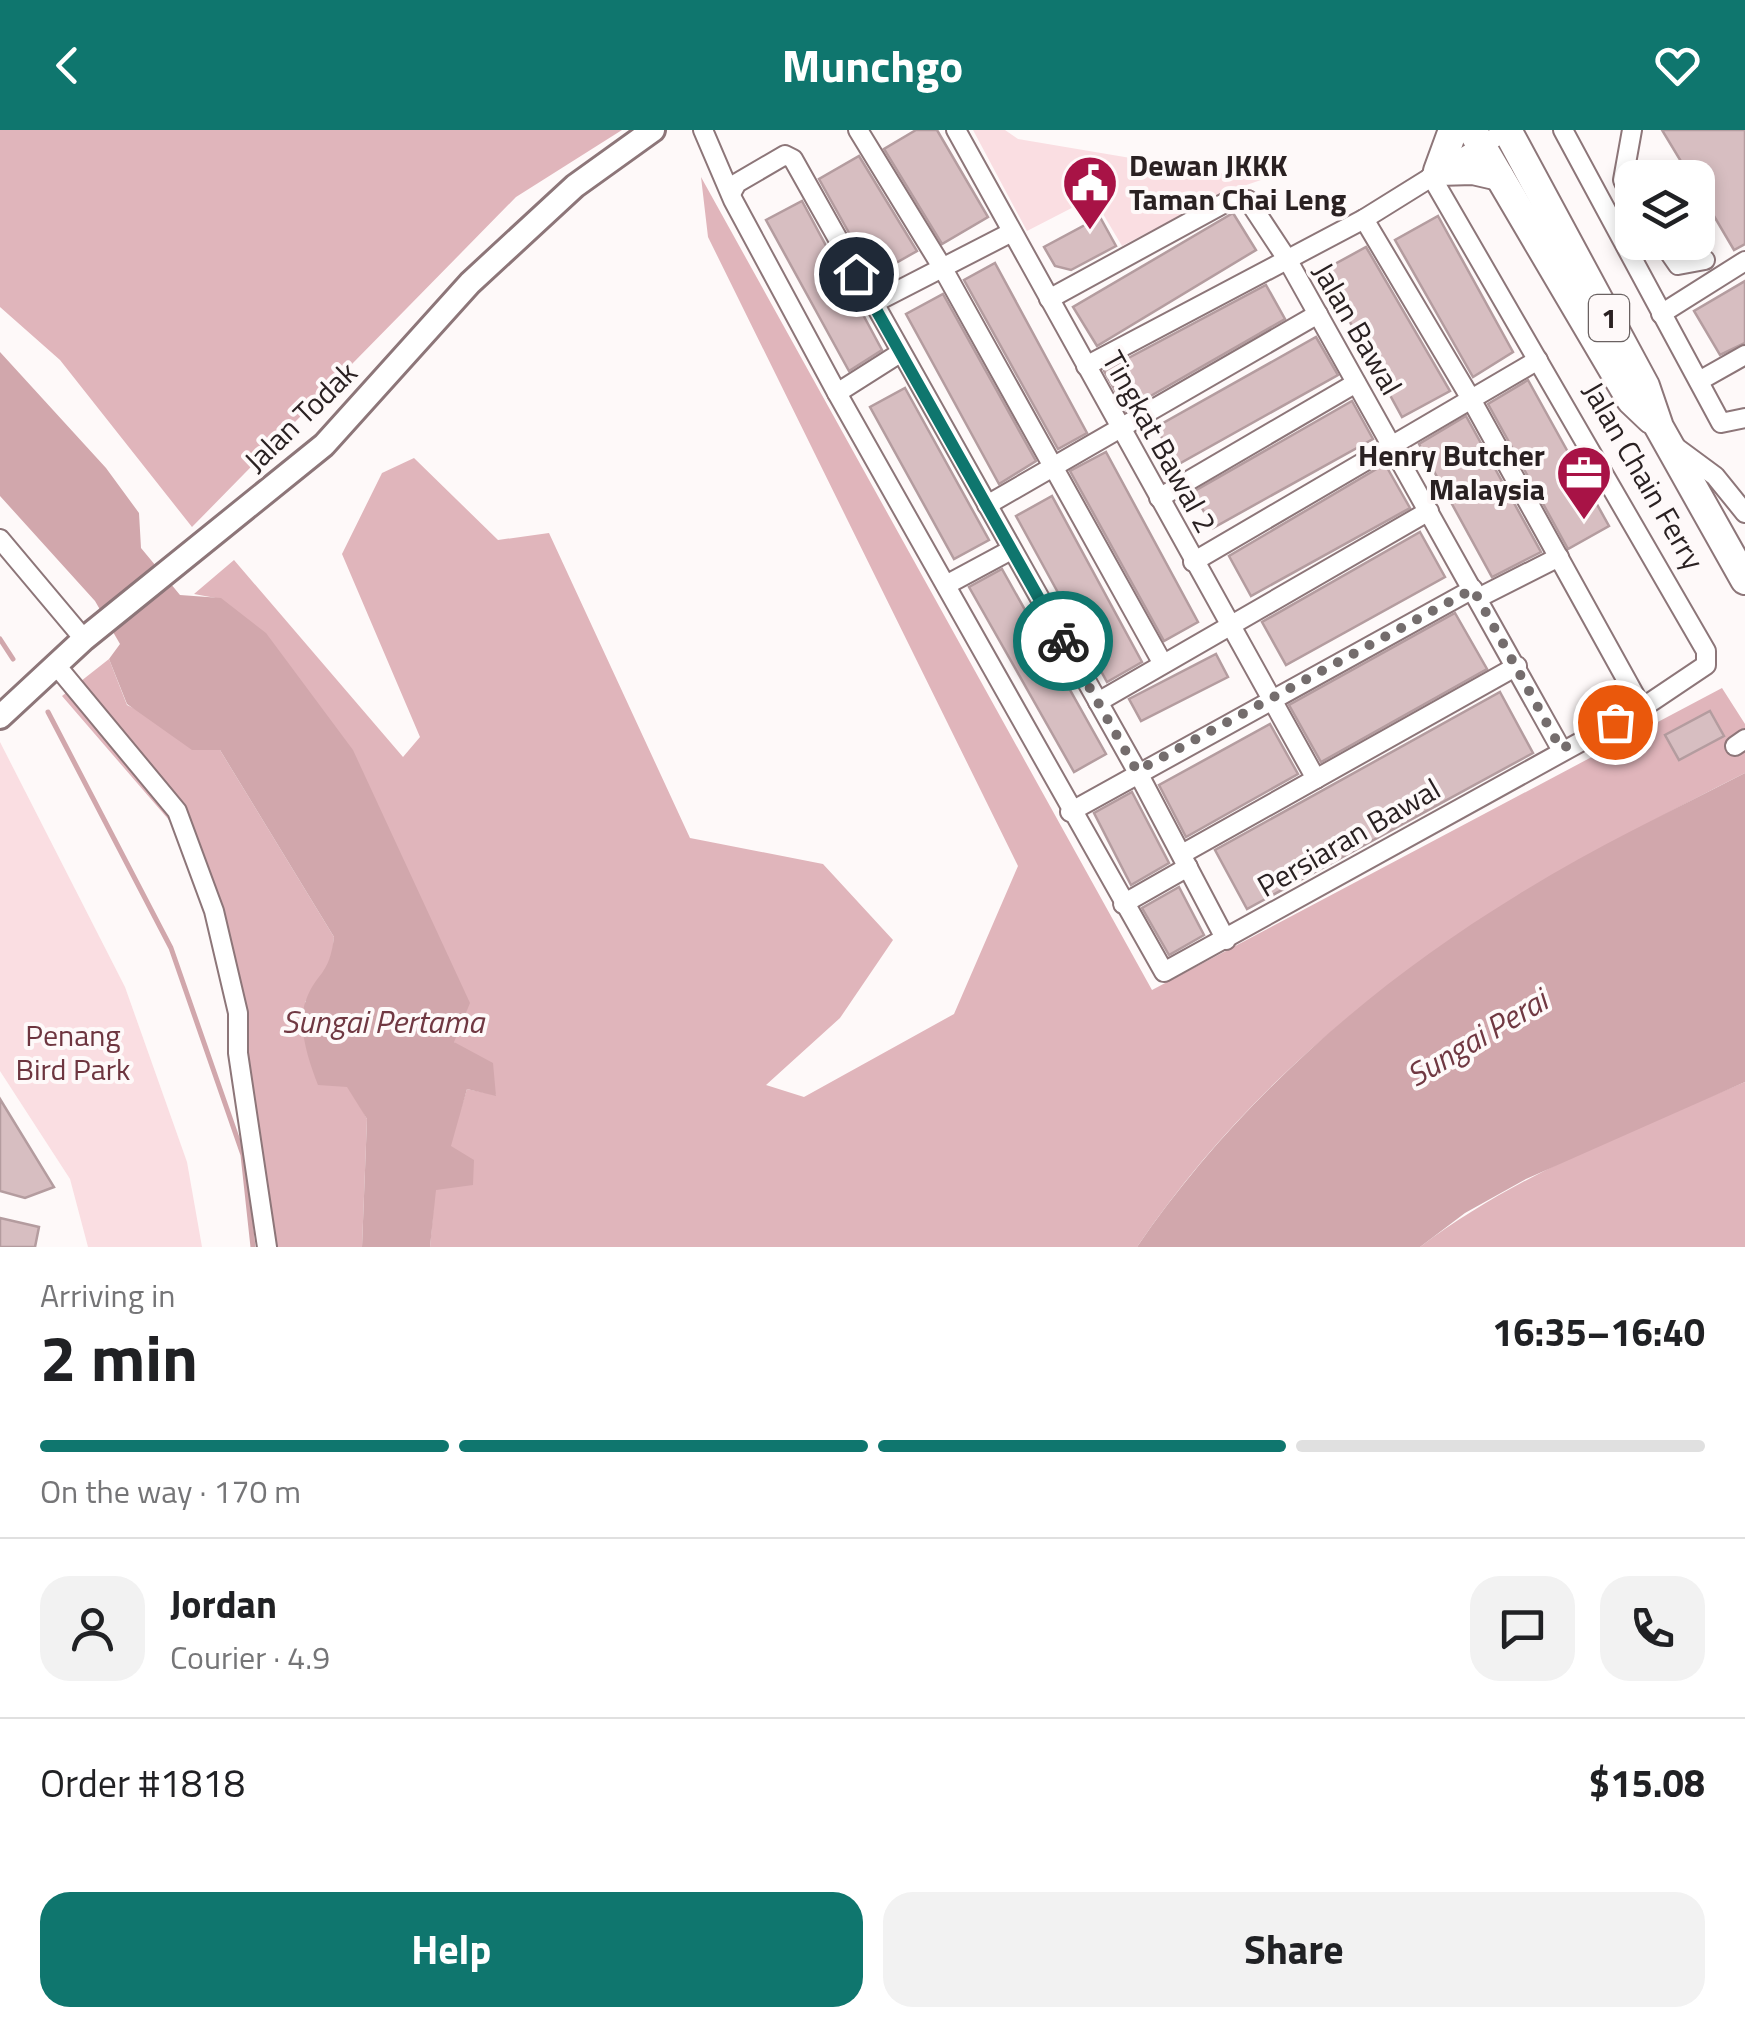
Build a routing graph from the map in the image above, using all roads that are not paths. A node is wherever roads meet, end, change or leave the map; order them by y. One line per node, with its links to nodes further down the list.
1 (657, 130): 54 (main road, Jalan Todak)
2 (703, 130): 15 (street)
3 (858, 130): 24 (street)
4 (956, 130): 18 (street, Tingkat Bawal 2)
5 (1453, 130): 13 (highway)
6 (1507, 130): 10 (street); 12 (highway, Jalan Chain Ferry / 1)
7 (1531, 130): 12 (highway)
8 (1563, 130): 16 (street)
9 (1632, 130): 11 (street)
10 (1476, 138): 13 (street); 14 (highway, Jalan Chain Ferry / 1)
11 (1626, 160)
12 (1524, 162): 39 (highway, Jalan Chain Ferry / 1)
13 (1434, 174): 14 (highway); 17 (street); 31 (street, Jalan Chain Ferry)
14 (1500, 176): 39 (highway, Jalan Chain Ferry / 1)
15 (732, 192): 26 (street); 35 (street)
16 (1615, 216)
17 (1364, 219): 19 (street); 36 (street)
18 (1012, 232): 24 (street); 25 (street, Tingkat Bawal 2)
19 (1287, 259): 25 (street, Jalan Bawal); 27 (street, Jalan Bawal); 32 (street)
20 (1638, 260): 28 (street)
21 (1675, 260): 22 (street)
22 (1705, 260)
23 (1745, 260): 28 (street)
24 (942, 268): 26 (street); 41 (street)
25 (1049, 299): 32 (street, Tingkat Bawal 2)
26 (872, 304): 29 (street)
27 (1318, 314): 34 (street, Jalan Bawal); 38 (street)
28 (1661, 314): 33 (street)
29 (900, 353): 35 (street); 43 (street)
30 (1745, 355): 33 (street)
31 (1538, 360): 36 (street); 60 (street, Jalan Chain Ferry)
32 (1086, 366): 38 (street, Tingkat Bawal 2)
33 (1699, 380): 37 (street)
34 (1356, 383): 40 (street, Jalan Bawal); 42 (street)
35 (837, 392): 51 (street)
36 (1471, 399): 40 (street); 48 (street)
37 (1737, 421)
38 (1119, 427): 41 (street); 42 (street, Tingkat Bawal 2)
39 (1664, 435): 45 (street); 50 (highway, Jalan Chain Ferry / 1)
40 (1392, 443): 44 (street, Jalan Bawal); 49 (street)
41 (1050, 467): 43 (street); 56 (street)
42 (1158, 498): 49 (street, Tingkat Bawal 2)
43 (987, 505): 47 (street)
44 (1429, 512): 52 (street, Jalan Bawal); 53 (street)
45 (1745, 513)
46 (0, 539): 54 (street)
47 (1012, 550): 51 (street); 59 (street)
48 (1559, 558): 52 (street); 60 (street)
49 (1194, 562): 53 (street, Tingkat Bawal 2)
50 (1745, 580)
51 (946, 585): 65 (street)
52 (1476, 594): 57 (street, Jalan Bawal); 58 (street)
53 (1229, 626): 56 (street); 58 (street, Tingkat Bawal 2)
54 (90, 635): 55 (main road, Jalan Todak)
55 (54, 664): 61 (main road, Jalan Todak); 69 (street)
56 (1163, 664): 59 (street)
57 (1516, 666): 62 (street, Jalan Bawal); 64 (street)
58 (1269, 699): 63 (street); 64 (street, Tingkat Bawal 2)
59 (1098, 702): 63 (street)
60 (1642, 708): 62 (street, Jalan Chain Ferry)
61 (0, 717)
62 (1561, 749): 68 (street, Persiaran Bawal)
63 (1137, 771): 65 (street); 66 (street)
64 (1316, 779): 66 (street)
65 (1070, 812): 67 (street)
66 (1185, 860): 67 (street); 68 (street)
67 (1123, 904): 68 (street, Persiaran Bawal)
68 (1226, 940)
69 (267, 1247)

